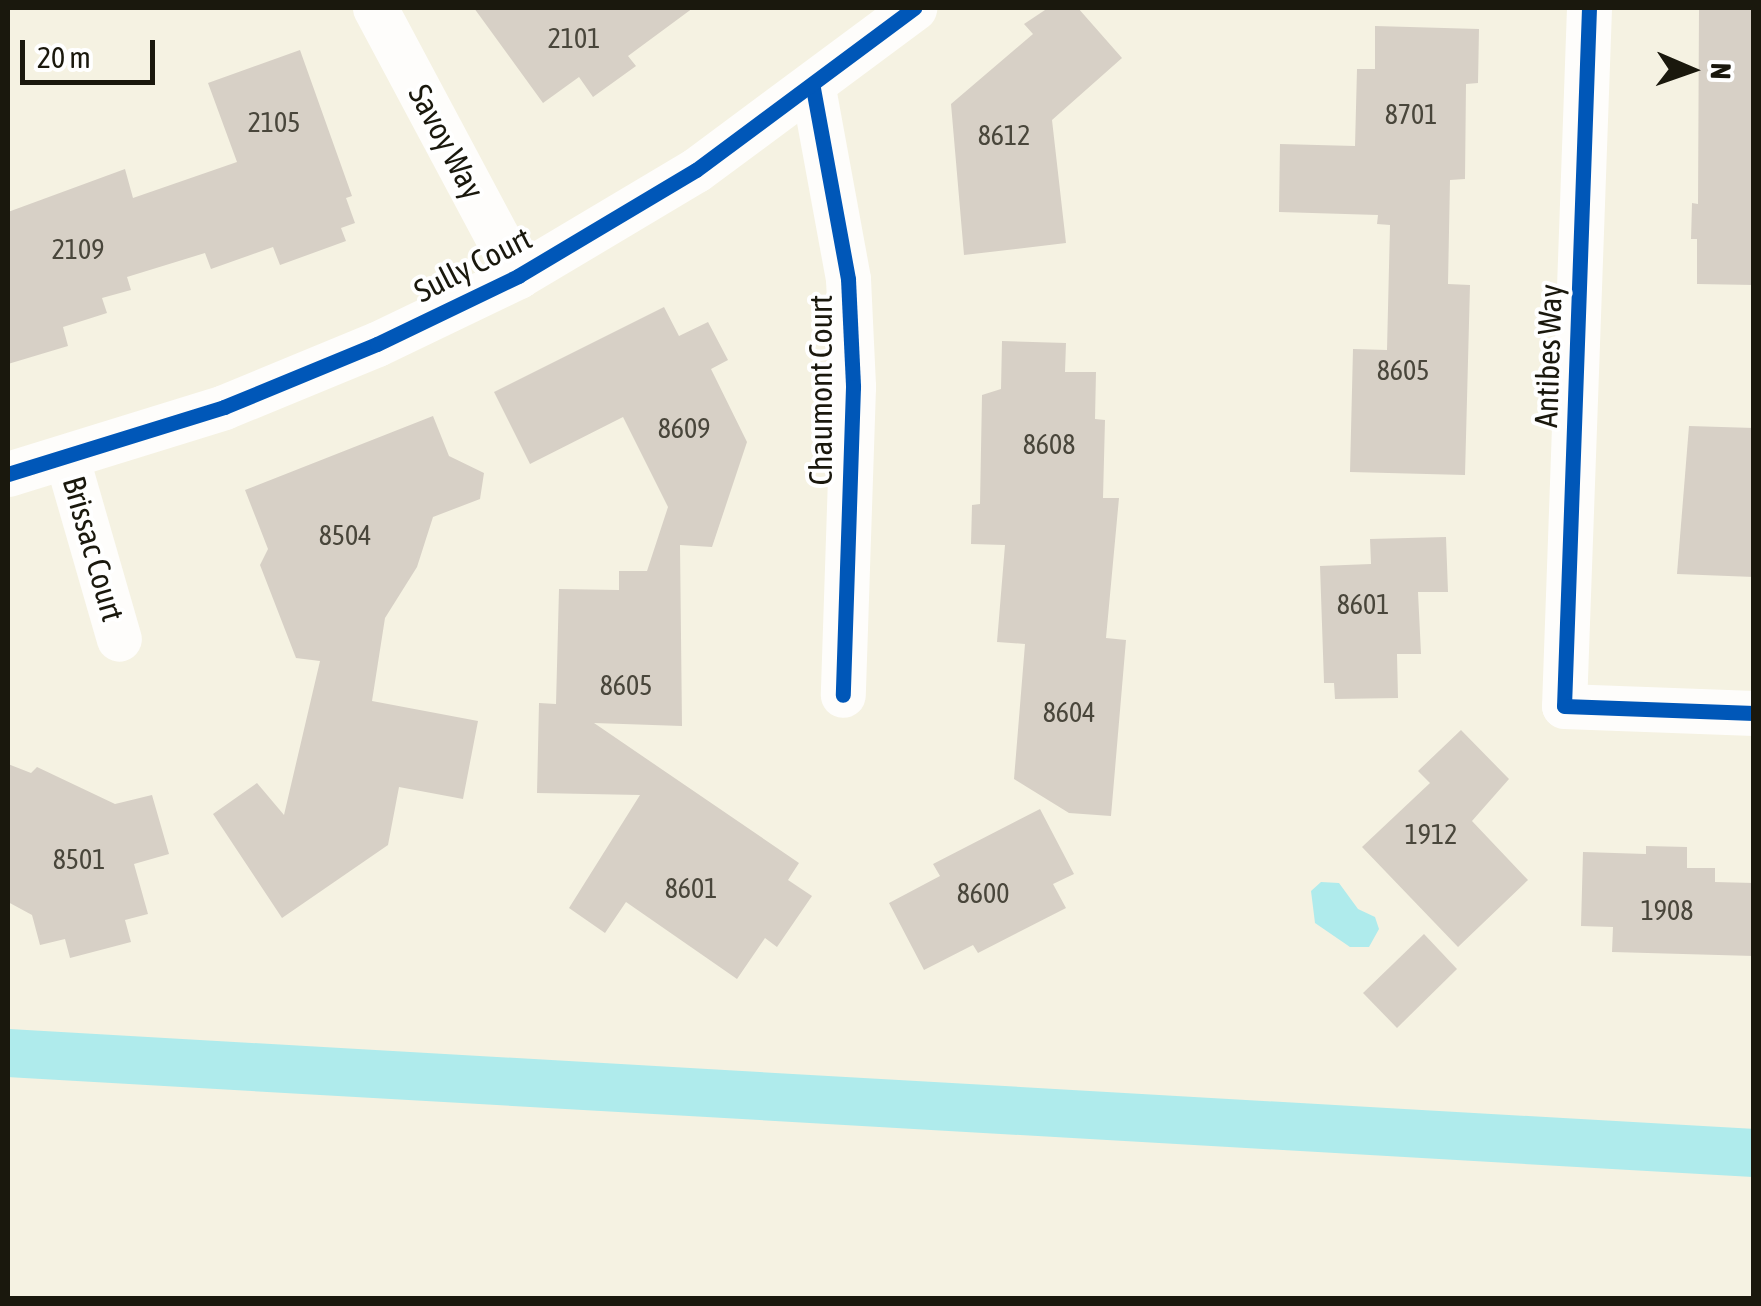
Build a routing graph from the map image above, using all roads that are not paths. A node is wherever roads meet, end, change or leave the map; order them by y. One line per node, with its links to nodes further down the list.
1 (375, 8): 5 (street, Savoy Way)
2 (914, 8): 4 (street, Sully Court)
3 (1589, 8): 10 (street, Antibes Way)
4 (813, 88): 5 (street, Sully Court); 9 (street, Chaumont Court)
5 (518, 276): 6 (street, Sully Court)
6 (67, 459): 7 (street, Sully Court); 8 (street, Brissac Court)
7 (8, 474)
8 (119, 639)
9 (843, 694)
10 (1754, 713)

